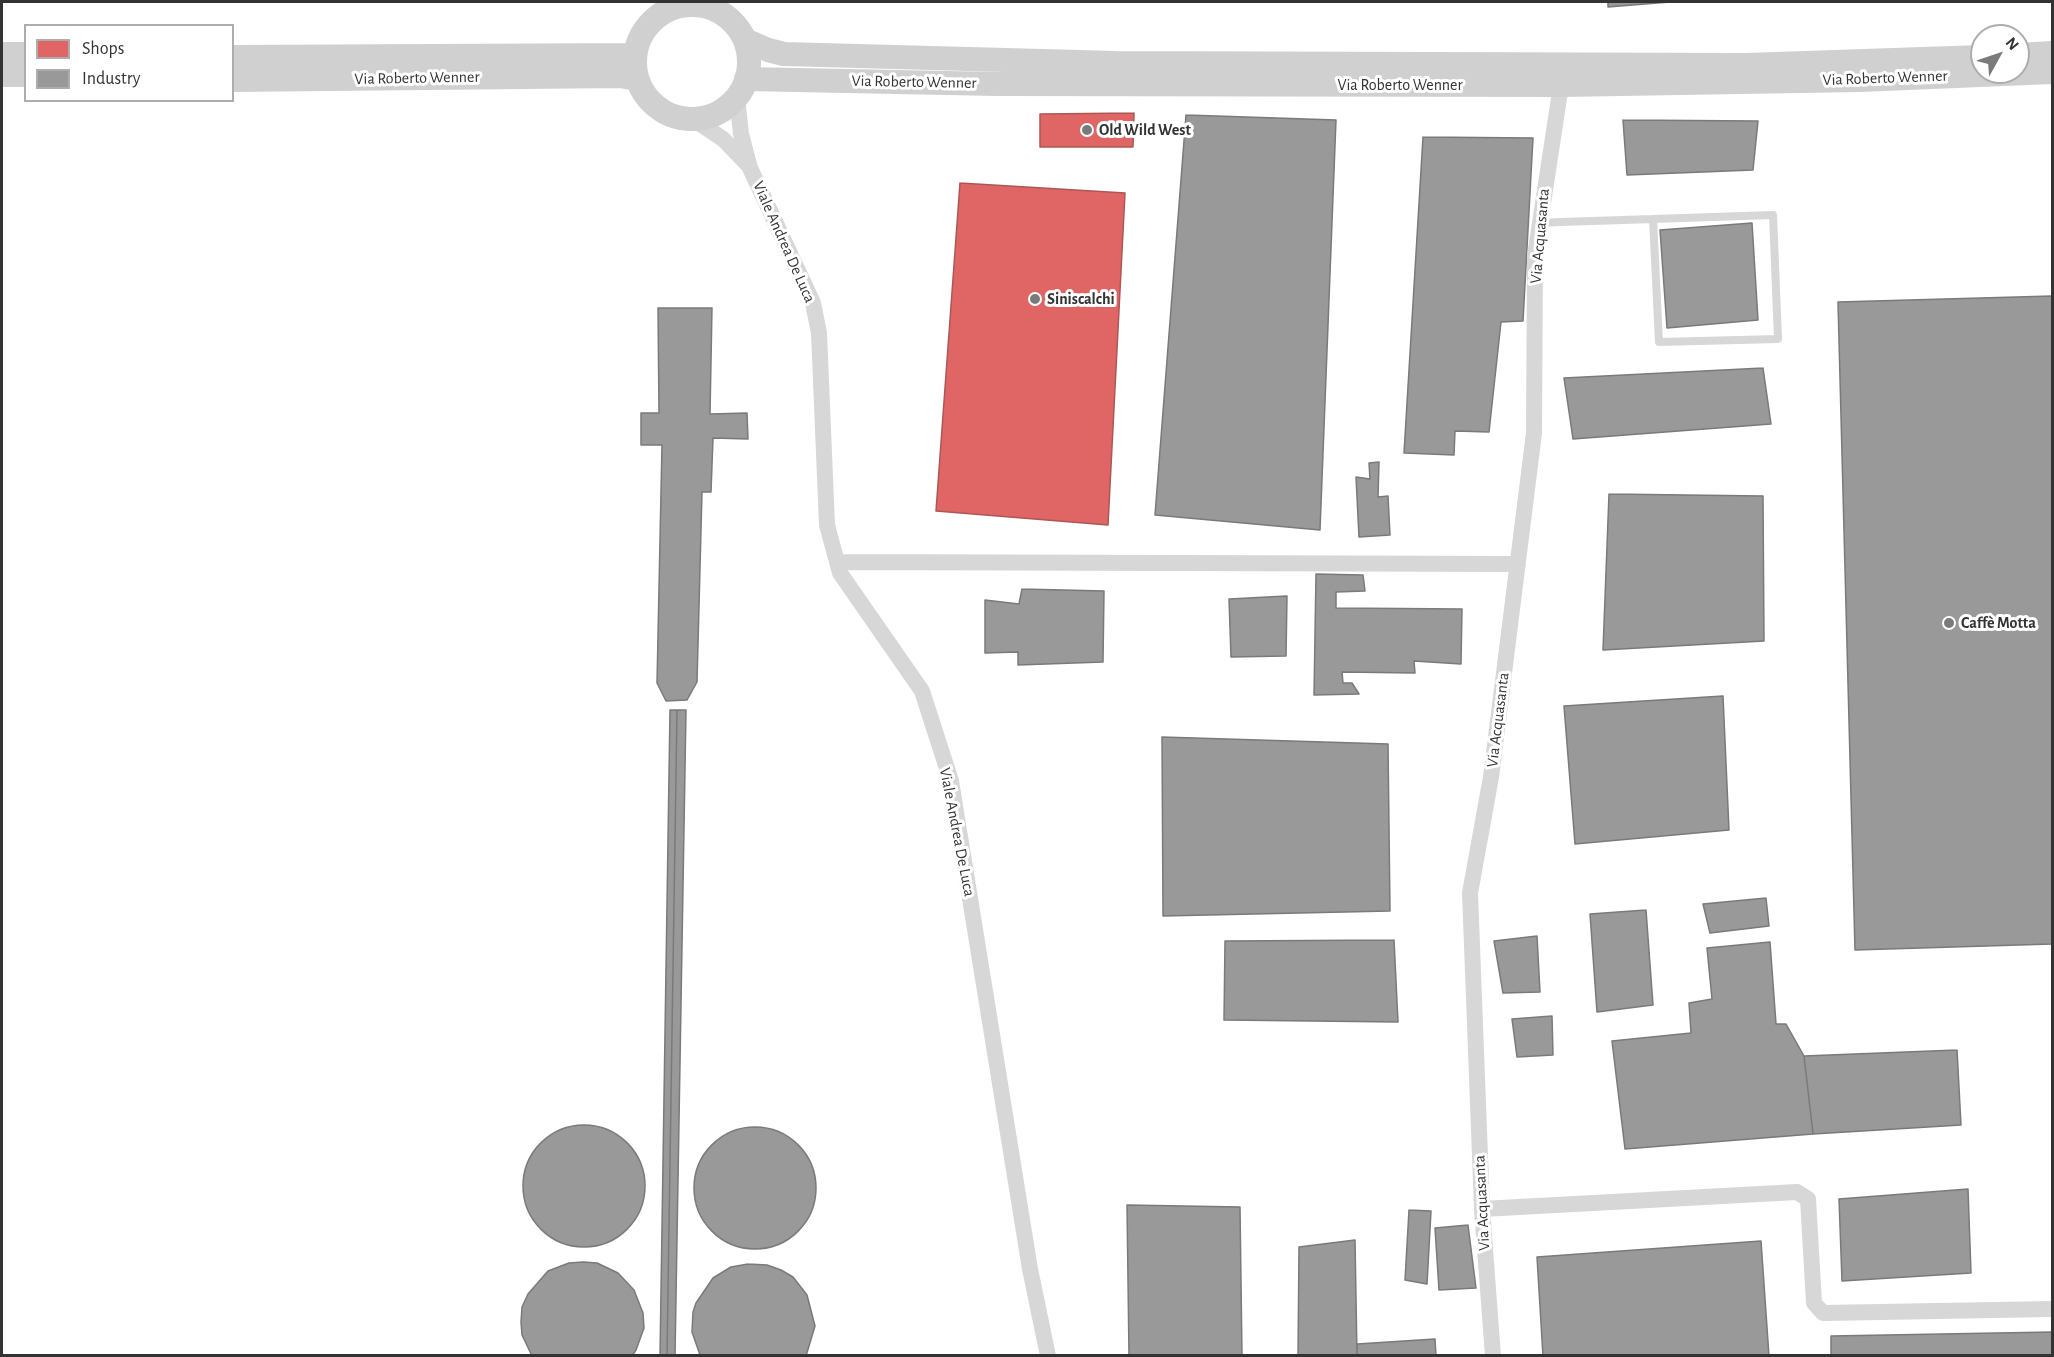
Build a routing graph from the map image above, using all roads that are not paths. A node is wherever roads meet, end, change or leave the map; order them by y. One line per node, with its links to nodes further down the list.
1 (700, 3): 2 (main road); 3 (main road)
2 (664, 7): 10 (main road)
3 (745, 40): 9 (main road, Via Roberto Wenner); 16 (main road)
4 (2052, 53): 7 (main road)
5 (2, 54): 6 (main road)
6 (24, 54)
7 (2030, 54)
8 (234, 57): 10 (main road, Via Roberto Wenner)
9 (1970, 57)
10 (636, 67): 14 (main road, Via Roberto Wenner); 17 (main road)
11 (2052, 72): 15 (main road, Via Roberto Wenner)
12 (2, 75): 13 (main road)
13 (24, 75)
14 (234, 80)
15 (1561, 85): 16 (main road, Via Roberto Wenner); 20 (street, Via Acquasanta)
16 (742, 88): 17 (main road); 18 (street)
17 (693, 119): 18 (street)
18 (750, 168): 21 (street, Viale Andrea De Luca)
19 (1653, 219): 19 (lane); 20 (lane)
20 (1540, 223): 22 (street, Via Acquasanta)
21 (837, 562): 22 (street); 25 (street, Viale Andrea De Luca)
22 (1518, 564): 23 (street, Via Acquasanta)
23 (1482, 1209): 24 (street); 26 (street, Via Acquasanta)
24 (2052, 1308)
25 (1048, 1356)
26 (1493, 1356)

